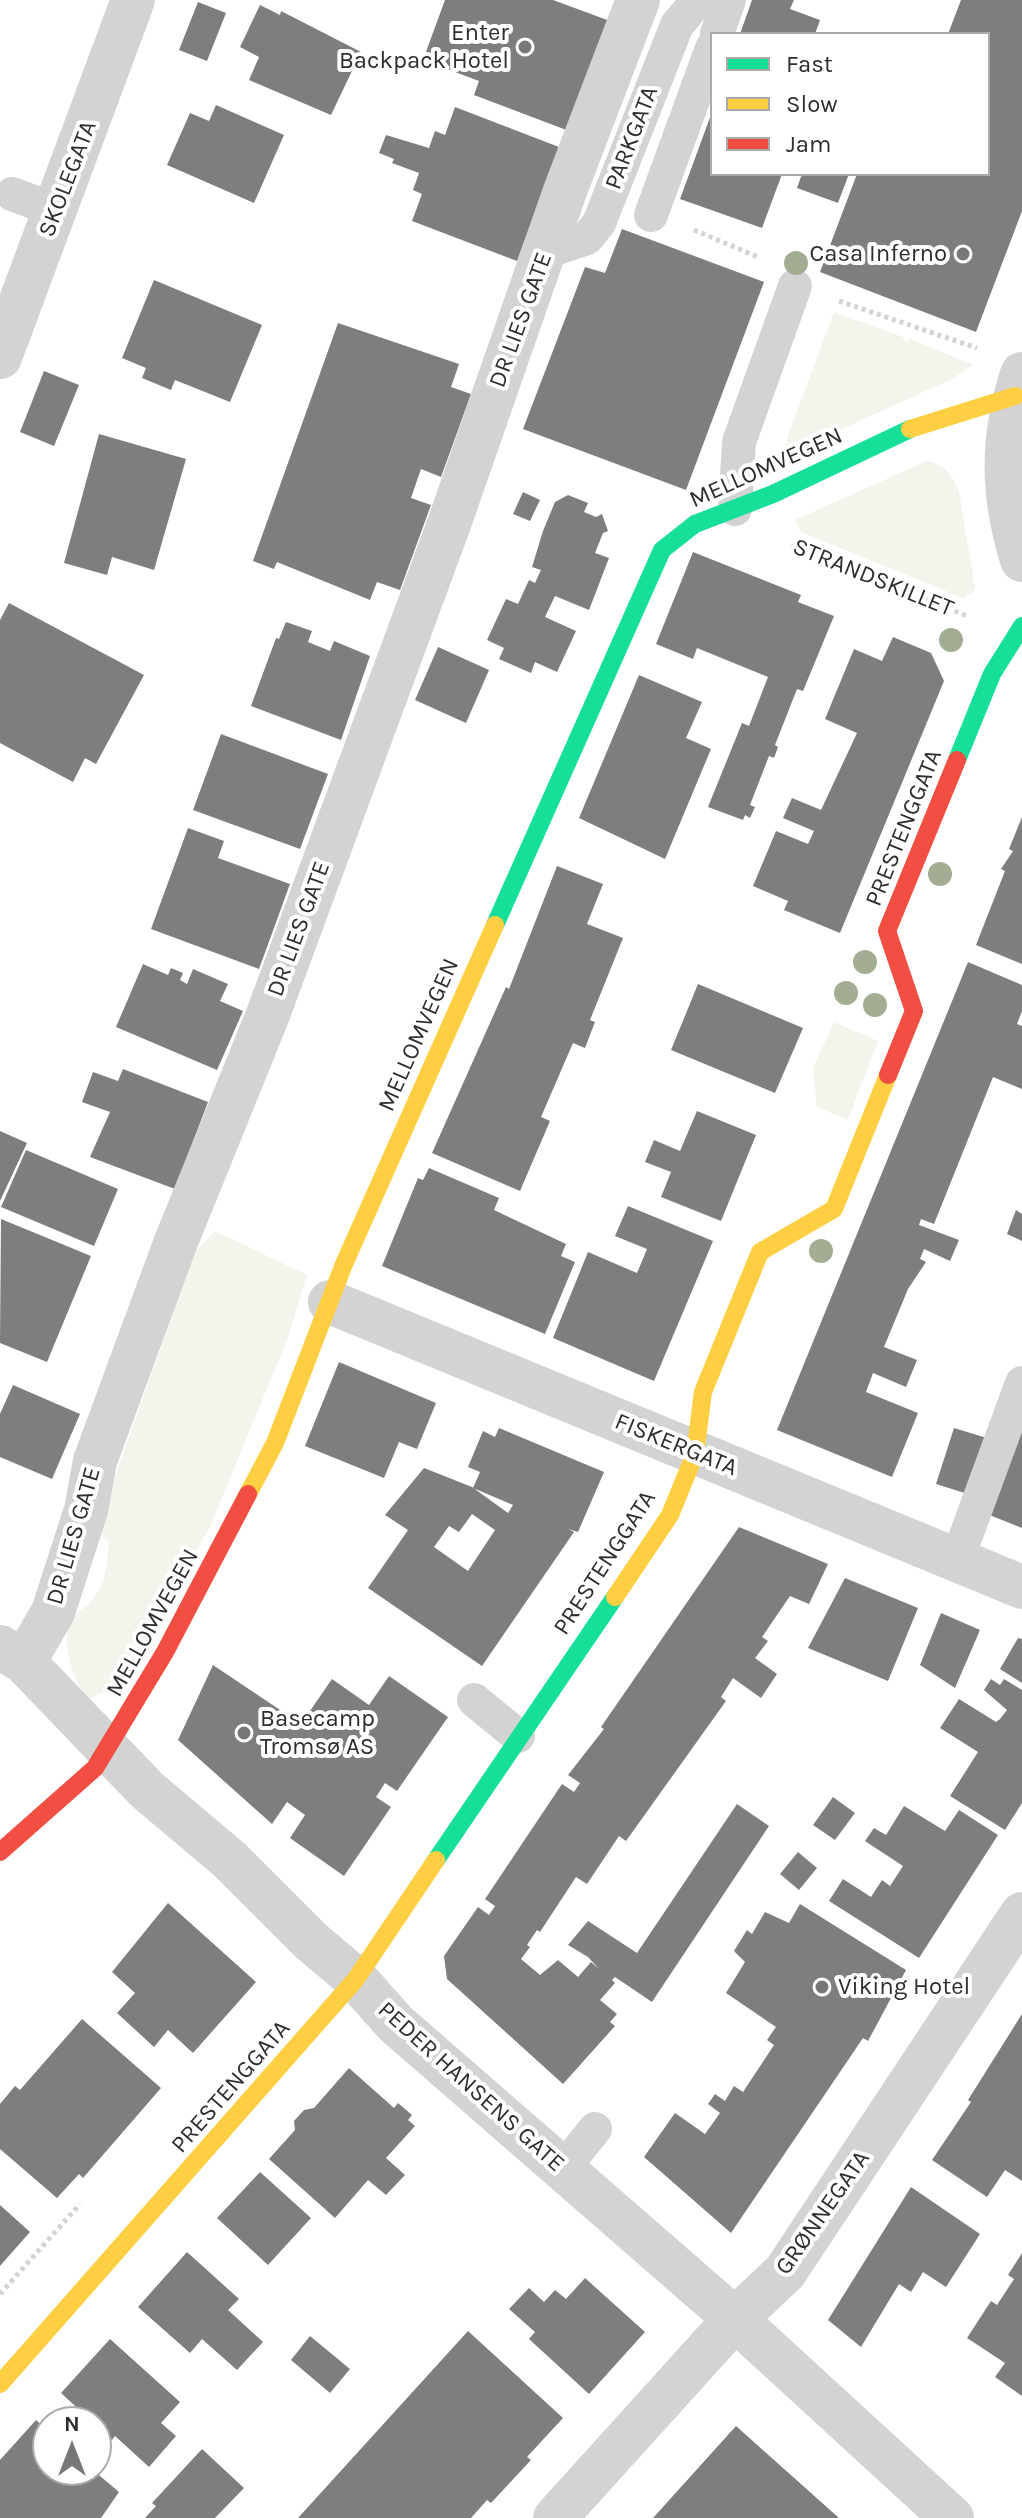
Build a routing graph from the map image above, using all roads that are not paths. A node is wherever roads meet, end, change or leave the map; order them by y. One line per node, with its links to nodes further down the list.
1 (133, 0): 9 (street, SKOLEGATA)
2 (638, 0): 7 (street, PARKGATA)
3 (698, 0): 11 (lane, PARKGATA)
4 (729, 0): 5 (lane)
5 (718, 32)
6 (710, 53): 10 (lane, PARKGATA)
7 (565, 191): 11 (street, DR LIES GATE)
8 (12, 194): 9 (lane)
9 (55, 210): 13 (street, SKOLEGATA)
10 (651, 215)
11 (545, 252): 24 (street, DR LIES GATE)
12 (795, 286): 16 (lane)
13 (0, 357)
14 (1009, 375): 15 (street); 16 (street, MELLOMVEGEN)
15 (1016, 508): 17 (street)
16 (735, 509): 19 (street, MELLOMVEGEN)
17 (1022, 560)
18 (1019, 630): 21 (street, PRESTENGGATA)
19 (330, 1302): 21 (street, FISKERGATA); 27 (street, MELLOMVEGEN)
20 (1022, 1383): 22 (lane)
21 (695, 1454): 22 (street, FISKERGATA); 26 (street, PRESTENGGATA)
22 (957, 1560): 23 (street, FISKERGATA)
23 (1022, 1587)
24 (12, 1654): 27 (street, PEDER HANSENS GATE)
25 (474, 1700): 26 (lane)
26 (518, 1736): 30 (street, PRESTENGGATA)
27 (107, 1750): 28 (street, MELLOMVEGEN); 30 (street, PEDER HANSENS GATE)
28 (0, 1852)
29 (1022, 1914): 33 (street, GRØNNEGATA)
30 (356, 1979): 32 (street, PEDER HANSENS GATE); 34 (street, PRESTENGGATA)
31 (595, 2129): 32 (lane)
32 (563, 2169): 33 (street, PEDER HANSENS GATE)
33 (735, 2319): 35 (street, GRØNNEGATA); 36 (street, PEDER HANSENS GATE)
34 (0, 2384)
35 (555, 2518)
36 (952, 2518)

